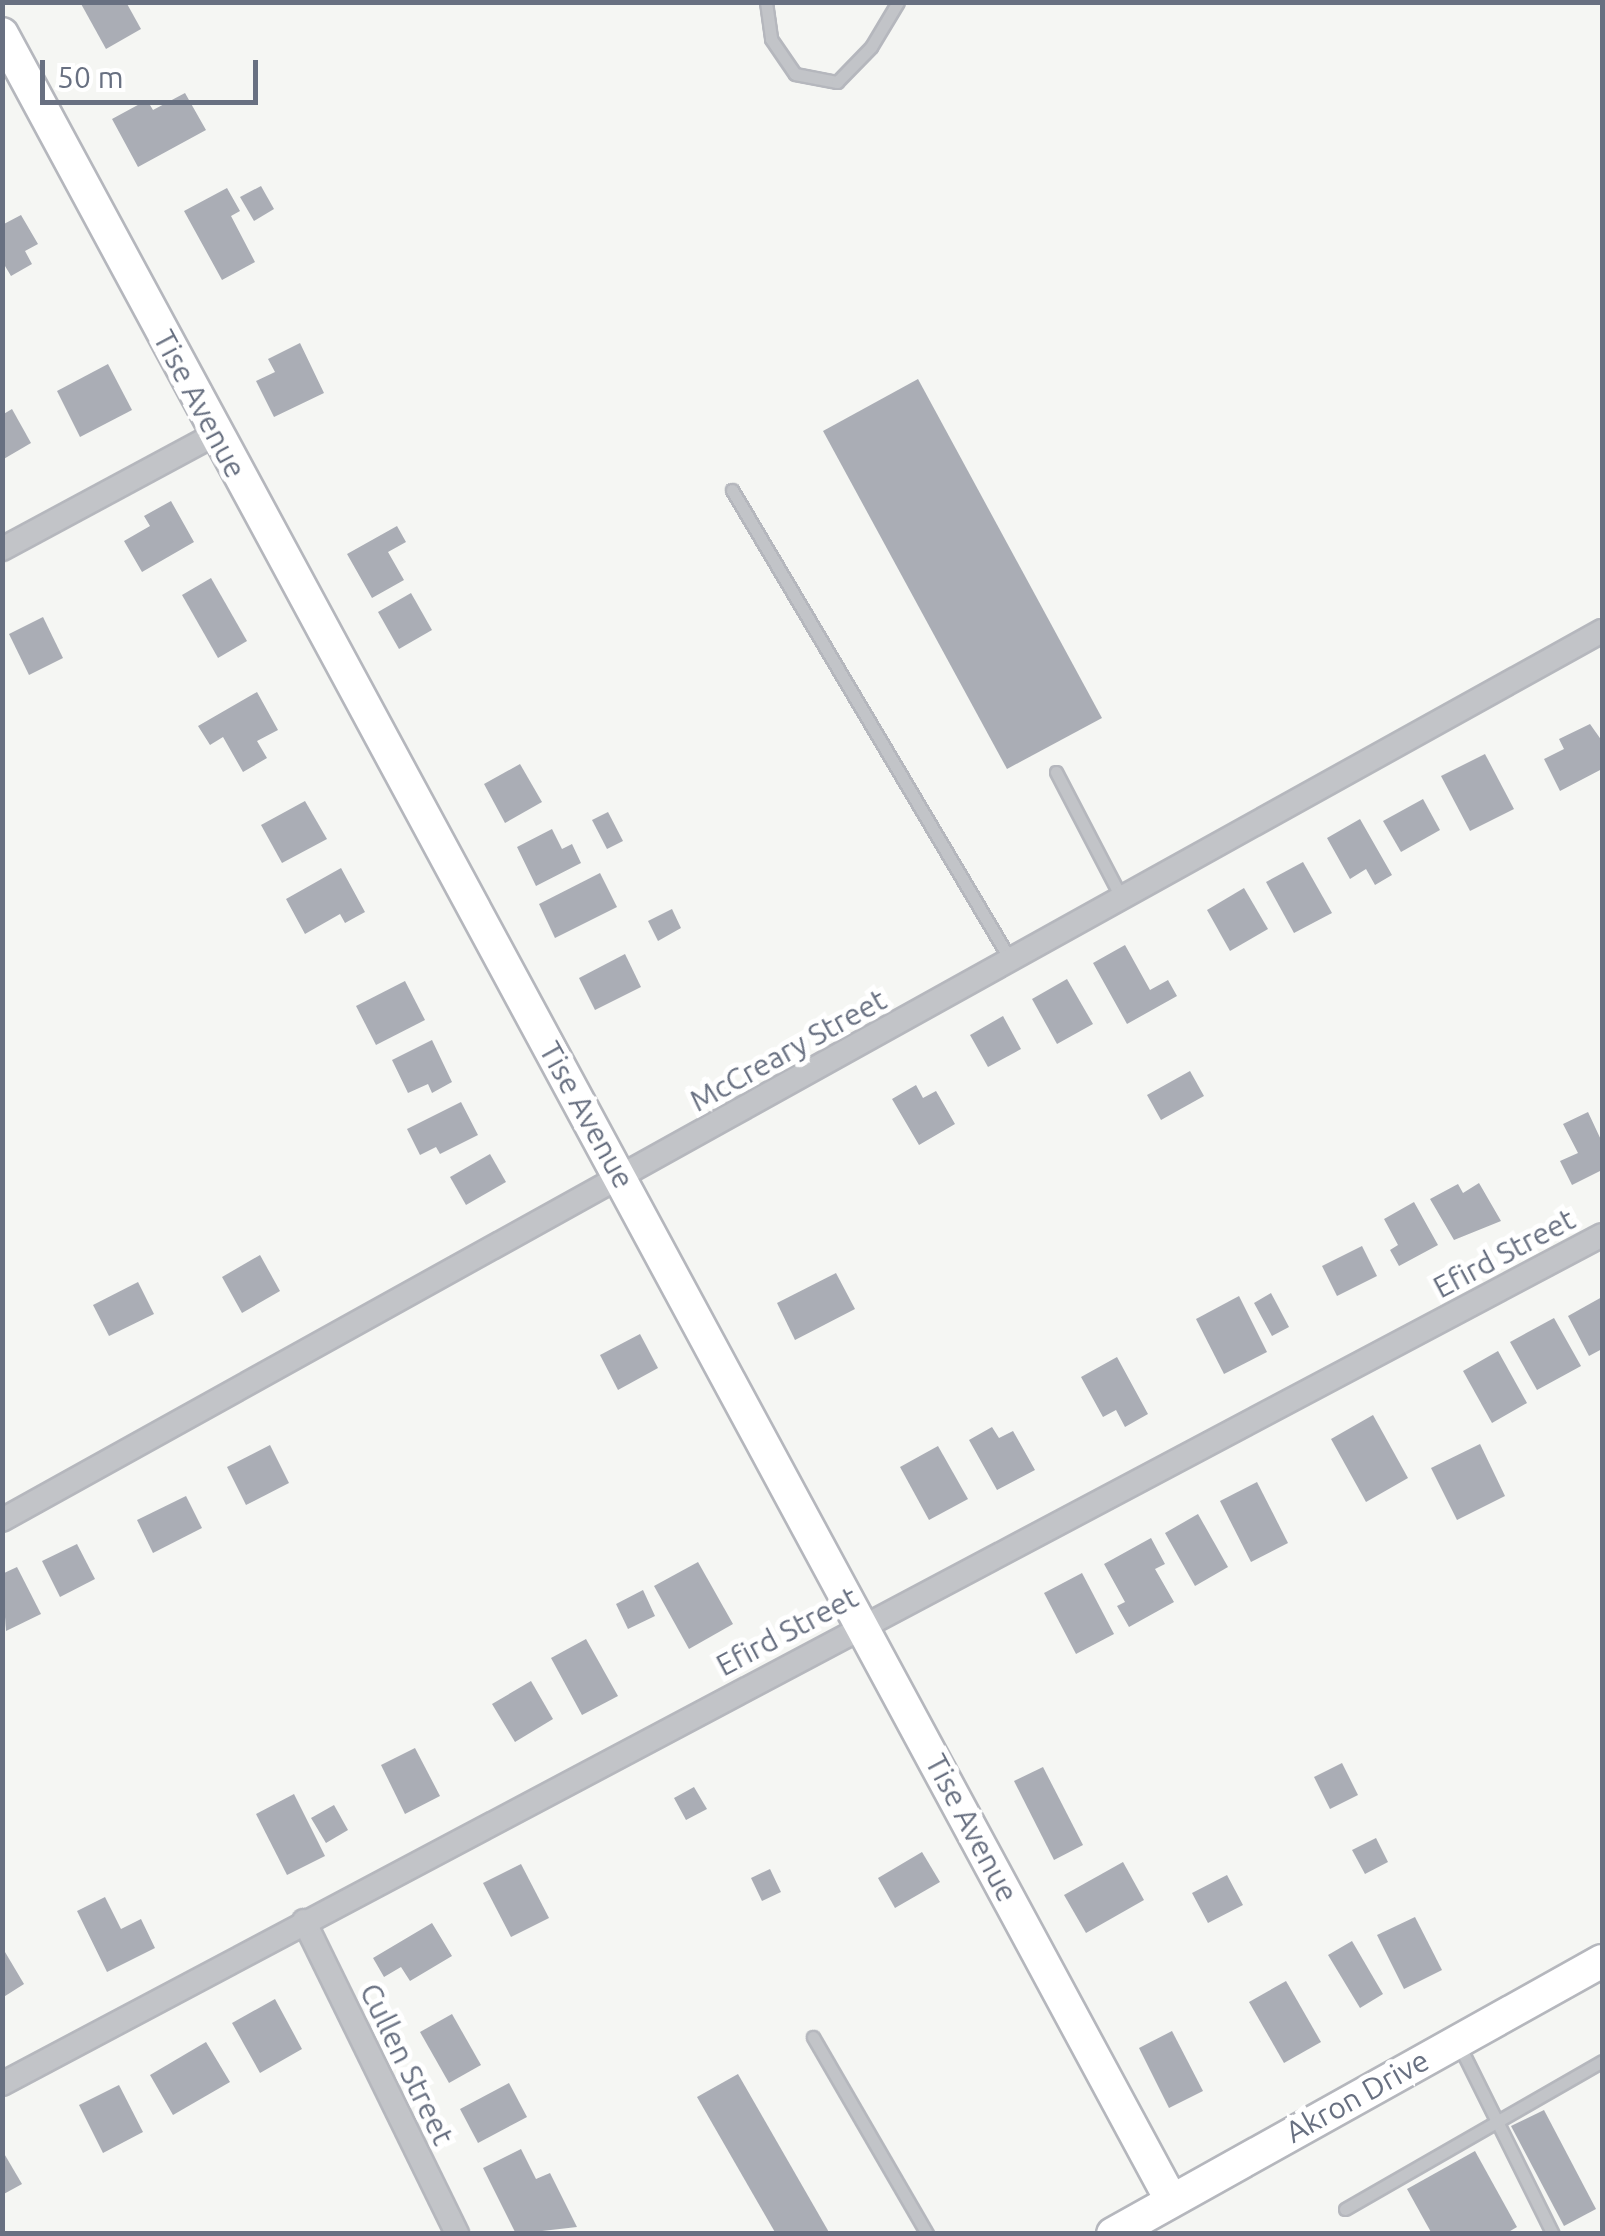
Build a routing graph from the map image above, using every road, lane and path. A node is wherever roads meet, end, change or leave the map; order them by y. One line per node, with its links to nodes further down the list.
1 (766, 2): 2 (lane)
2 (898, 2)
3 (2, 34): 4 (street, Tise Avenue)
4 (216, 434): 6 (street); 11 (street, Tise Avenue)
5 (732, 490): 10 (lane)
6 (2, 549)
7 (1602, 632): 9 (street, McCreary Street)
8 (1056, 772): 9 (lane)
9 (1122, 899): 10 (street, McCreary Street)
10 (1011, 961): 11 (street, McCreary Street)
11 (622, 1178): 13 (street, McCreary Street); 14 (street, Tise Avenue)
12 (1602, 1235): 14 (street, Efird Street)
13 (2, 1520)
14 (863, 1624): 15 (street, Efird Street); 22 (street, Tise Avenue)
15 (304, 1921): 20 (street, Efird Street); 24 (street, Cullen Street)
16 (1602, 1961): 18 (street, Akron Drive)
17 (813, 2037): 25 (lane)
18 (1458, 2041): 21 (lane); 22 (street, Akron Drive)
19 (1602, 2061): 21 (lane)
20 (2, 2084)
21 (1497, 2122): 23 (lane); 27 (lane)
22 (1170, 2198): 26 (street, Akron Drive)
23 (1344, 2209)
24 (457, 2234)
25 (927, 2234)
26 (1113, 2234)
27 (1553, 2234)

